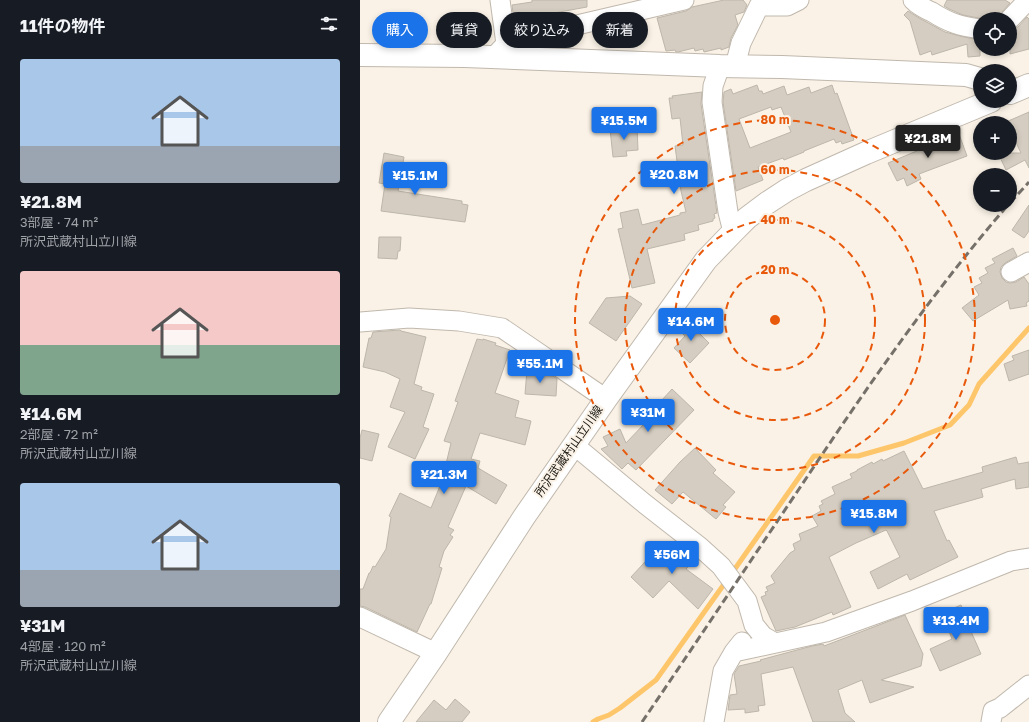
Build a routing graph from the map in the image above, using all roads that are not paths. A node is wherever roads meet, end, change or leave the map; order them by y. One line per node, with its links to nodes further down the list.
1 (500, 0): 11 (street)
2 (684, 0): 8 (street)
3 (799, 0): 6 (street)
4 (913, 0): 7 (street)
5 (1028, 0): 9 (street)
6 (756, 3): 13 (street)
7 (935, 6): 10 (street)
8 (621, 7): 11 (street)
9 (1017, 12)
10 (973, 28)
11 (500, 51): 12 (main road); 13 (main road)
12 (360, 55)
13 (728, 66): 14 (main road); 18 (street)
14 (973, 78)
15 (1029, 85): 16 (main road)
16 (1017, 90)
17 (974, 108): 18 (main road, 所沢武蔵村山立川線)
18 (732, 232): 22 (main road, 所沢武蔵村山立川線)
19 (1029, 262): 20 (street)
20 (1011, 272)
21 (360, 322): 22 (street)
22 (606, 399): 23 (main road, 所沢武蔵村山立川線)
23 (574, 445): 26 (street); 29 (main road, 所沢武蔵村山立川線)
24 (1029, 558): 27 (street)
25 (360, 617): 29 (street)
26 (754, 625): 27 (street); 28 (street)
27 (775, 643): 28 (street)
28 (734, 652): 32 (street)
29 (436, 653): 31 (main road, 所沢武蔵村山立川線)
30 (1029, 685): 33 (street)
31 (389, 722)
32 (714, 722)
33 (991, 722)

